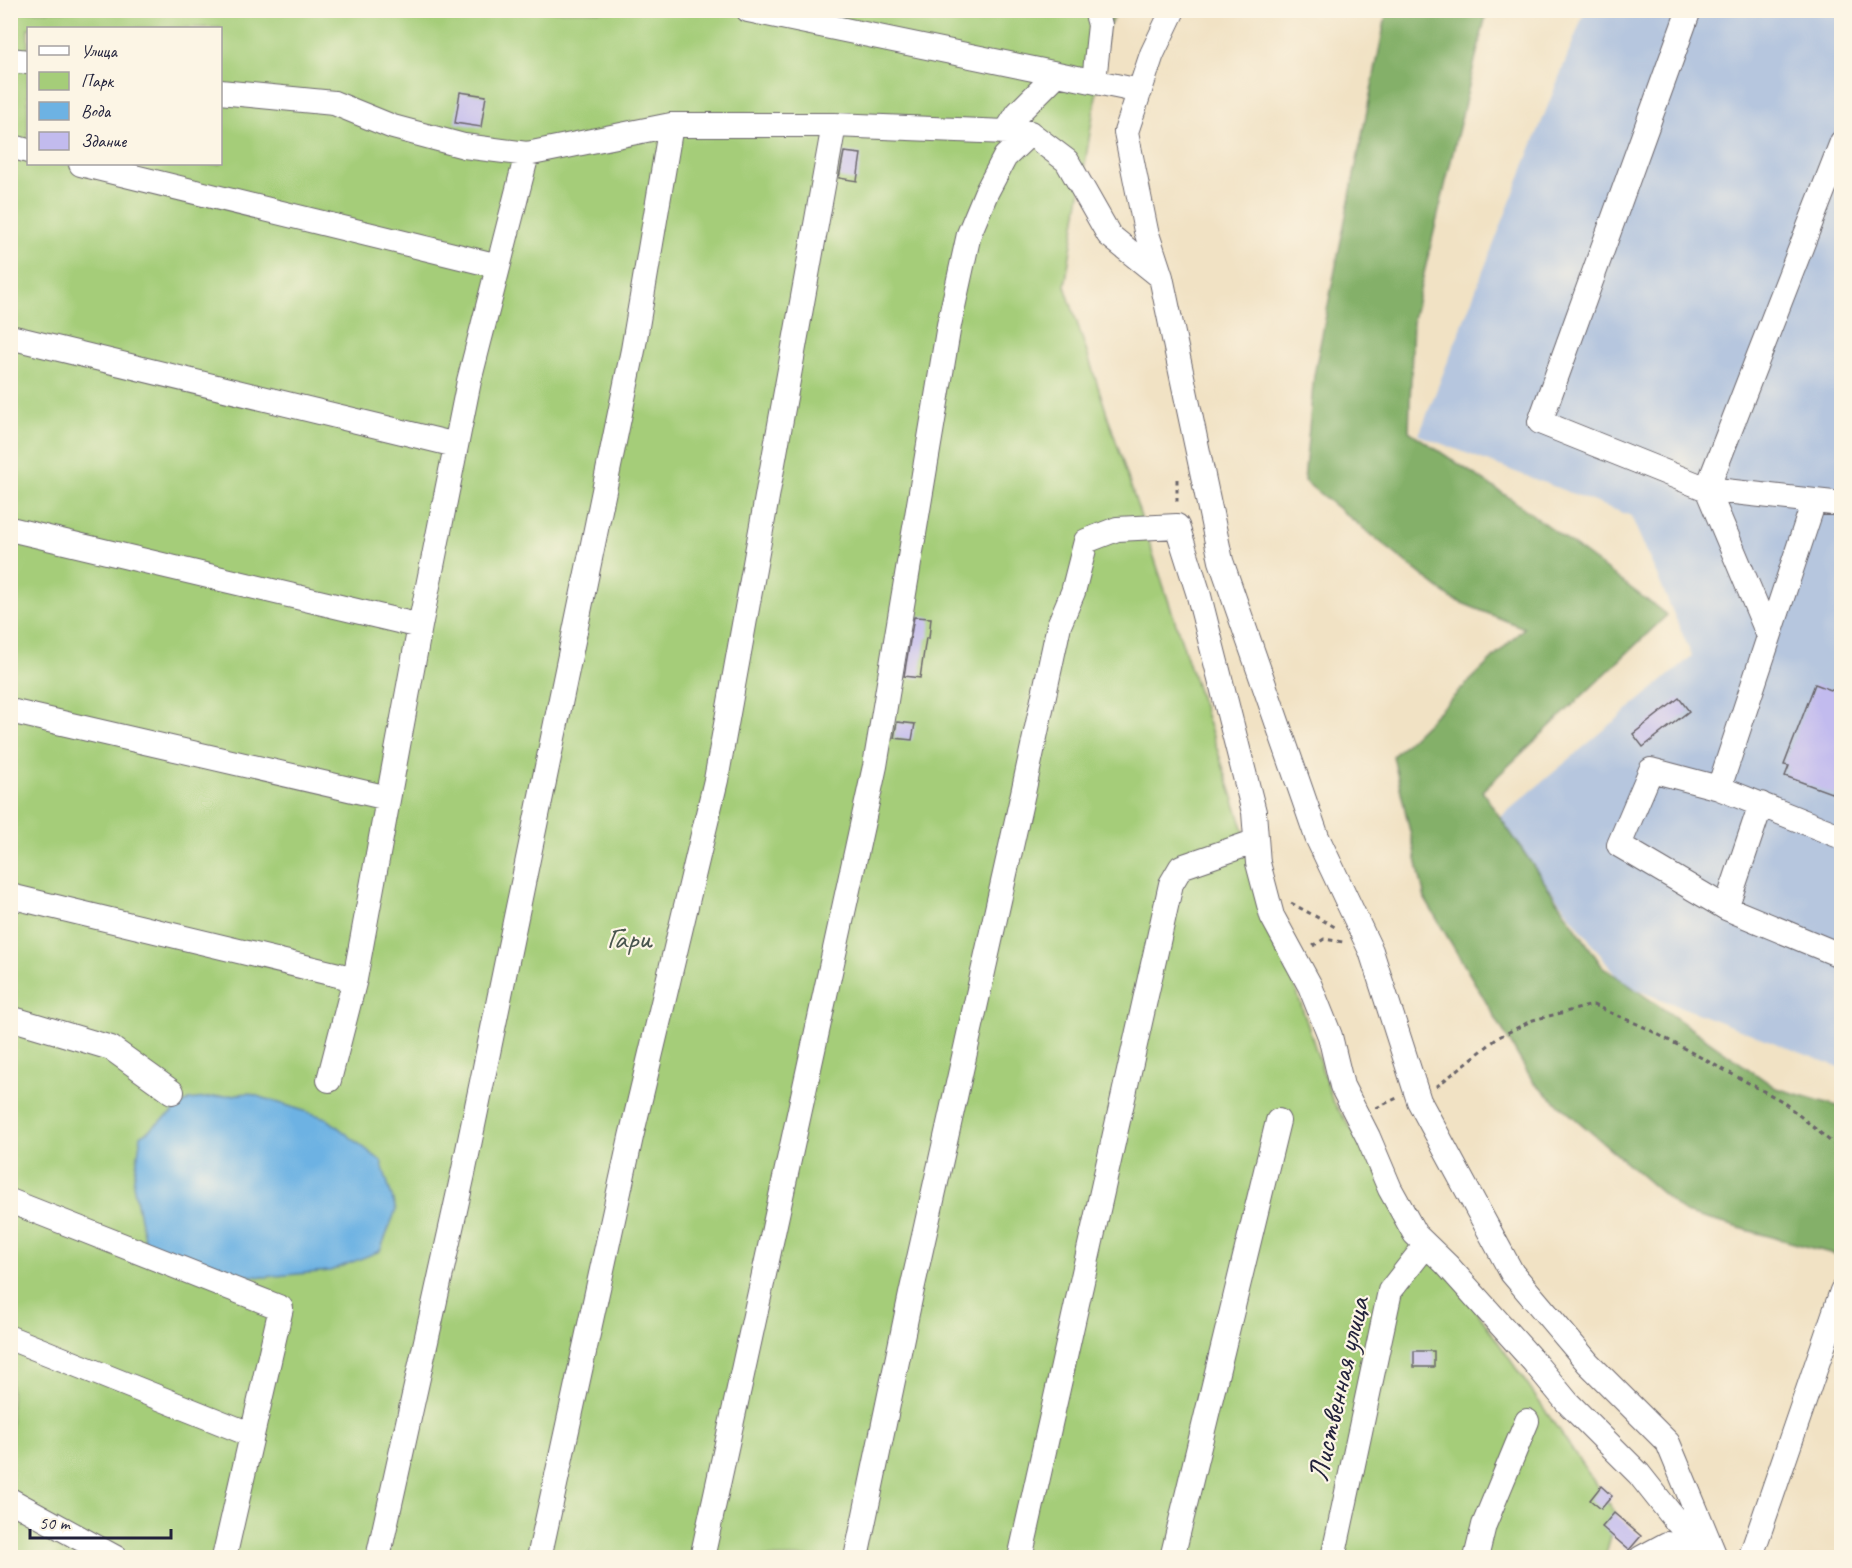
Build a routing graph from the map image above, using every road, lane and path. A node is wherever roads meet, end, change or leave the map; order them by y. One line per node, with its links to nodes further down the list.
1 (748, 10): 7 (street)
2 (1096, 10): 8 (street)
3 (1173, 10): 9 (street)
4 (1689, 10): 25 (street)
5 (10, 60): 6 (street)
6 (27, 62)
7 (1057, 74): 8 (street); 13 (street)
8 (1094, 81): 9 (street)
9 (1140, 91): 21 (street)
10 (222, 92): 18 (street)
11 (670, 125): 12 (street); 18 (street); 62 (street)
12 (834, 125): 13 (street); 63 (street)
13 (1005, 132): 14 (street)
14 (1030, 133): 21 (street); 64 (street)
15 (1842, 142): 25 (street)
16 (10, 146): 17 (street)
17 (27, 150)
18 (527, 154): 20 (street)
19 (85, 165): 20 (street)
20 (498, 266): 23 (street)
21 (1161, 277): 42 (street)
22 (10, 337): 23 (street)
23 (456, 445): 30 (street)
24 (1177, 479): 28 (path)
25 (1707, 489): 26 (street); 31 (street)
26 (1814, 501): 27 (street); 31 (street)
27 (1842, 504)
28 (1177, 526): 38 (street); 65 (street)
29 (10, 529): 30 (street)
30 (420, 626): 34 (street)
31 (1769, 636): 33 (street)
32 (10, 711): 34 (street)
33 (1719, 788): 35 (street); 40 (street)
34 (388, 798): 45 (street)
35 (1761, 804): 36 (street); 40 (street)
36 (1842, 837)
37 (1251, 843): 66 (street)
38 (1265, 889): 41 (path); 44 (street)
39 (10, 896): 45 (street)
40 (1726, 908): 43 (street)
41 (1338, 928)
42 (1369, 945): 44 (path); 49 (street)
43 (1842, 956)
44 (1303, 972): 50 (street)
45 (355, 979): 47 (street)
46 (10, 1018): 48 (street)
47 (329, 1080)
48 (172, 1092)
49 (1417, 1095): 50 (path); 52 (path); 72 (street)
50 (1358, 1117): 54 (street)
51 (1278, 1121): 67 (street)
52 (1842, 1151)
53 (10, 1201): 58 (street)
54 (1426, 1245): 68 (street, Лиственная улица); 72 (street)
55 (1842, 1291): 73 (street)
56 (10, 1338): 58 (street)
57 (1527, 1421): 69 (street)
58 (252, 1435): 61 (street)
59 (10, 1500): 60 (street)
60 (116, 1557)
61 (224, 1557)
62 (378, 1557)
63 (539, 1557)
64 (702, 1557)
65 (856, 1557)
66 (1020, 1557)
67 (1172, 1557)
68 (1333, 1557)
69 (1476, 1557)
70 (1641, 1557): 71 (street)
71 (1702, 1557)
72 (1714, 1557)
73 (1756, 1557)

